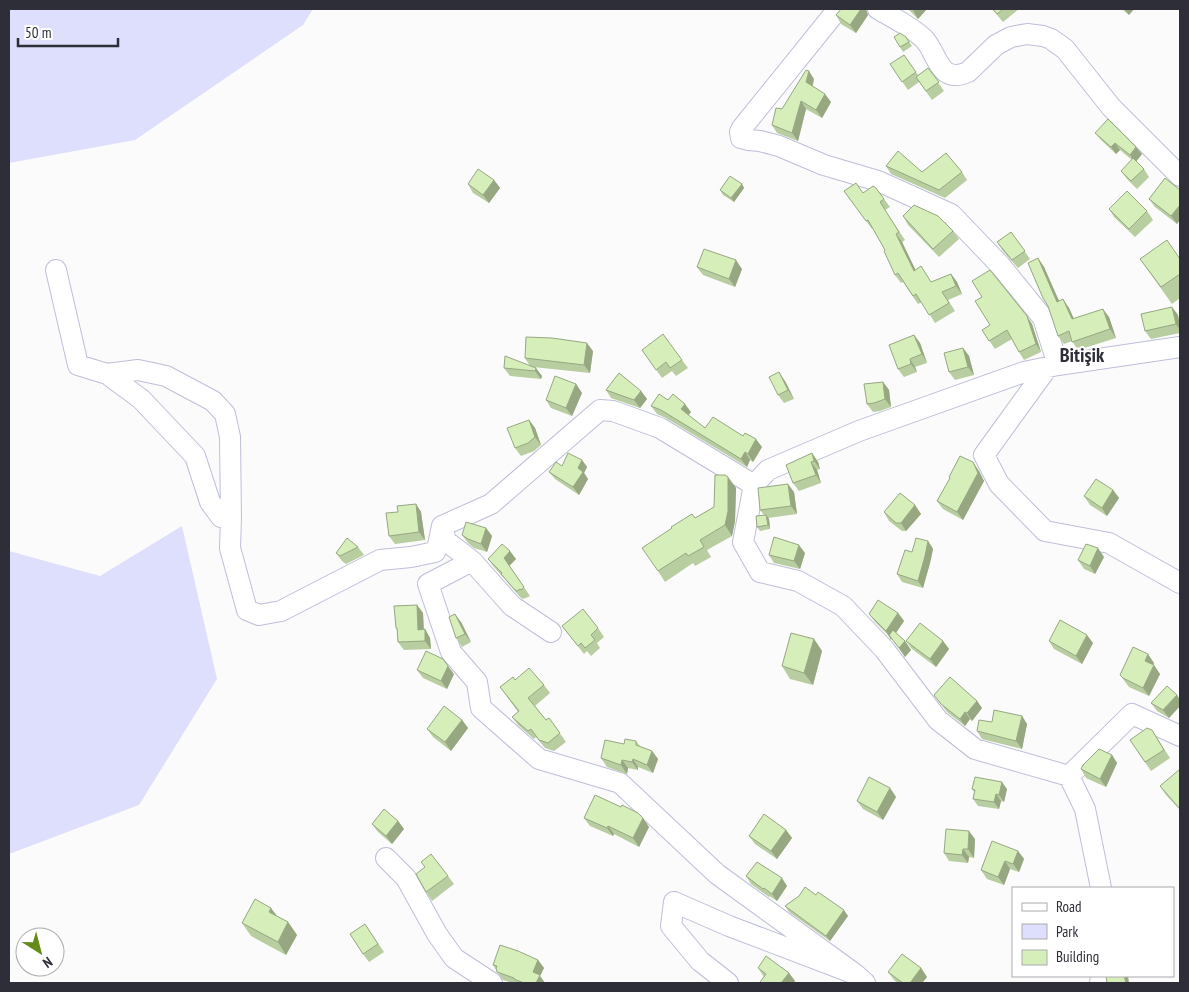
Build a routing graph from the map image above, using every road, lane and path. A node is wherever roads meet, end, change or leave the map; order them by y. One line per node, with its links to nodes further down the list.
1 (838, 9): 6 (street)
2 (878, 9): 3 (street)
3 (1180, 176)
4 (56, 270): 7 (street)
5 (1180, 347): 6 (street)
6 (1053, 366): 8 (street); 12 (street)
7 (108, 374): 9 (street); 9 (street)
8 (754, 485): 10 (street); 15 (street)
9 (231, 518): 10 (street)
10 (442, 526): 11 (street)
11 (472, 561): 13 (street); 18 (street)
12 (1180, 583)
13 (551, 632)
14 (1180, 736): 15 (street)
15 (1069, 776): 17 (street)
16 (386, 858): 19 (street)
17 (1101, 887)
18 (860, 978): 20 (street)
19 (492, 983)
20 (728, 983)

